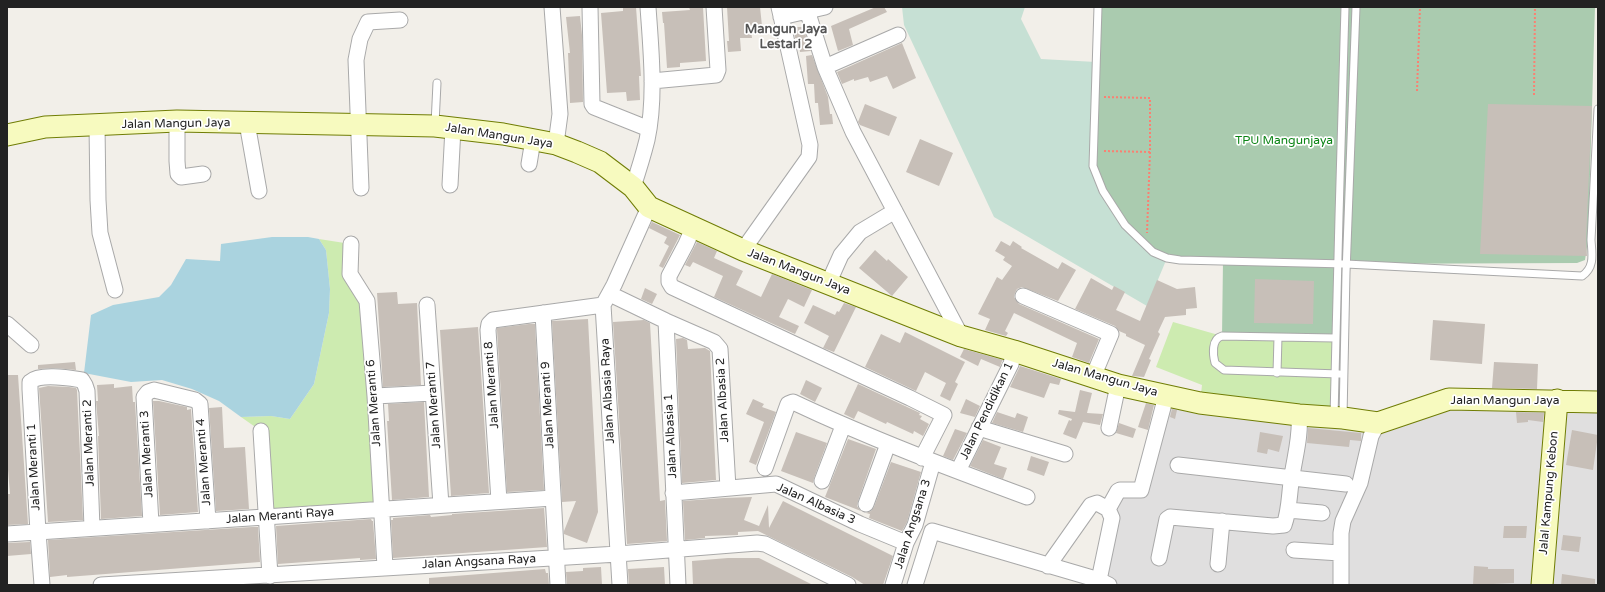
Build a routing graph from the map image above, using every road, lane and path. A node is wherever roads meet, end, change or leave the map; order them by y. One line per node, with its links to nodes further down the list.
1 (552, 7): 30 (street)
2 (590, 7): 27 (street)
3 (648, 7): 16 (street)
4 (714, 7): 16 (street)
5 (825, 7): 11 (street)
6 (1098, 7): 20 (lane)
7 (1345, 7): 45 (lane)
8 (1356, 7): 46 (lane)
9 (1420, 7): 18 (path)
10 (1535, 7): 19 (path)
11 (807, 9): 12 (street); 15 (street)
12 (780, 12): 44 (street)
13 (400, 20): 25 (street)
14 (898, 35): 15 (street)
15 (825, 67): 40 (street)
16 (652, 81): 27 (street)
17 (437, 83): 26 (lane)
18 (1417, 90)
19 (1534, 95)
20 (1095, 97): 31 (lane); 32 (path)
21 (1598, 109): 46 (lane)
22 (177, 121): 23 (street, Jalan Mangun Jaya); 24 (street, Jalan Mangun Jaya); 34 (street)
23 (247, 123): 25 (street, Jalan Mangun Jaya); 38 (street)
24 (97, 125): 28 (street, Jalan Mangun Jaya); 48 (street)
25 (359, 125): 26 (street, Jalan Mangun Jaya); 37 (street)
26 (444, 127): 29 (street, Jalan Mangun Jaya); 35 (street)
27 (649, 129): 36 (street)
28 (9, 134)
29 (533, 140): 30 (street, Jalan Mangun Jaya); 33 (street)
30 (556, 144): 36 (street, Jalan Mangun Jaya)
31 (1093, 151): 32 (path); 43 (lane)
32 (1150, 152): 43 (path)
33 (529, 164)
34 (203, 174)
35 (450, 185)
36 (633, 187): 39 (street, Jalan Mangun Jaya)
37 (361, 188)
38 (259, 191)
39 (649, 207): 41 (street, Jalan Mangun Jaya); 50 (street, Jalan Albasia Raya)
40 (895, 211): 47 (street); 55 (street)
41 (693, 228): 44 (street, Jalan Mangun Jaya); 81 (street, Jalan Angsana 3)
42 (351, 244): 67 (street, Jalan Meranti 6)
43 (1146, 245): 45 (lane)
44 (743, 250): 47 (street, Jalan Mangun Jaya)
45 (1338, 264): 46 (lane); 57 (lane)
46 (1346, 264): 62 (lane)
47 (828, 284): 55 (street, Jalan Mangun Jaya)
48 (115, 290)
49 (1023, 296): 64 (street)
50 (606, 300): 52 (street); 53 (street, Jalan Albasia 2); 110 (street, Jalan Albasia Raya)
51 (427, 305): 66 (street, Jalan Meranti 7)
52 (543, 313): 91 (street, Jalan Meranti 9); 92 (street, Jalan Meranti 8)
53 (666, 321): 88 (street, Jalan Albasia 2); 89 (street, Jalan Albasia 1)
54 (7, 324): 58 (street)
55 (961, 336): 59 (street, Jalan Mangun Jaya)
56 (1278, 337): 57 (lane); 60 (lane); 60 (lane)
57 (1335, 338): 61 (lane)
58 (31, 345)
59 (1014, 351): 64 (street, Jalan Mangun Jaya); 76 (street, Jalan Pendidikan 1)
60 (1277, 373): 61 (lane)
61 (1335, 374): 62 (lane); 73 (lane)
62 (1344, 374): 73 (lane)
63 (62, 377): 103 (street, Jalan Meranti 2); 104 (street, Jalan Meranti 1)
64 (1093, 377): 65 (street, Jalan Mangun Jaya)
65 (1118, 385): 68 (street, Jalan Mangun Jaya); 77 (street)
66 (433, 393): 67 (street); 94 (street, Jalan Meranti 7)
67 (375, 396): 95 (street, Jalan Meranti 6)
68 (1166, 396): 72 (street, Jalan Mangun Jaya); 96 (street)
69 (1557, 400): 70 (street, Jalan Mangun Jaya); 74 (street, Jalan Mangun Jaya); 129 (street, Jalal Kampung Kebon)
70 (1598, 402)
71 (200, 404): 100 (street, Jalan Meranti 4); 102 (street, Jalan Meranti 3)
72 (1299, 415): 73 (street, Jalan Mangun Jaya); 85 (street)
73 (1338, 417): 74 (street, Jalan Mangun Jaya)
74 (1378, 423): 109 (street)
75 (844, 426): 79 (street); 83 (street); 86 (street)
76 (979, 428): 80 (street); 84 (street, Jalan Pendidikan 1)
77 (1109, 428)
78 (261, 431): 99 (street)
79 (888, 444): 81 (street); 93 (street)
80 (1065, 454)
81 (927, 460): 84 (street); 106 (street, Jalan Angsana 3)
82 (1178, 465): 85 (street)
83 (765, 468)
84 (958, 471): 90 (street)
85 (1292, 478): 87 (street); 97 (street)
86 (822, 481)
87 (1346, 484)
88 (728, 488): 89 (street, Jalan Albasia 3); 106 (street, Jalan Albasia 3)
89 (673, 494): 107 (street, Jalan Albasia 1)
90 (1027, 497)
91 (553, 498): 92 (street, Jalan Meranti Raya); 111 (street, Jalan Meranti 9)
92 (499, 501): 94 (street, Jalan Meranti Raya)
93 (866, 504)
94 (441, 505): 95 (street, Jalan Meranti Raya)
95 (381, 509): 99 (street, Jalan Meranti Raya); 115 (street, Jalan Meranti 6)
96 (1108, 509): 114 (street); 118 (street)
97 (1288, 510): 98 (street); 101 (street)
98 (1322, 514)
99 (267, 517): 100 (street, Jalan Meranti Raya); 116 (street)
100 (208, 521): 102 (street, Jalan Meranti Raya)
101 (1222, 521): 112 (street); 113 (street)
102 (151, 524): 103 (street, Jalan Meranti Raya)
103 (92, 528): 104 (street, Jalan Meranti Raya)
104 (38, 532): 105 (street, Jalan Meranti Raya); 120 (street, Jalan Meranti 1)
105 (7, 534)
106 (906, 543): 126 (street, Jalan Angsana 3)
107 (676, 550): 110 (street, Jalan Angsana Raya); 119 (street, Jalan Angsana Raya); 125 (street, Jalan Albasia 1)
108 (1294, 550): 109 (street)
109 (1340, 553): 128 (street)
110 (618, 554): 111 (street, Jalan Angsana Raya); 124 (street, Jalan Albasia Raya)
111 (557, 557): 115 (street, Jalan Angsana Raya); 123 (street, Jalan Meranti 9)
112 (1159, 558)
113 (1218, 564)
114 (1048, 566): 118 (street); 127 (street)
115 (385, 567): 117 (street, Jalan Angsana Raya)
116 (270, 576): 117 (street, Jalan Angsana Raya); 122 (street, Jalan Angsana Raya)
117 (334, 578)
118 (1104, 583)
119 (844, 584)
120 (42, 585)
121 (101, 585): 122 (street, Jalan Angsana Raya)
122 (109, 585)
123 (558, 585)
124 (620, 585)
125 (678, 585)
126 (893, 585)
127 (915, 585)
128 (1341, 585)
129 (1542, 585)

